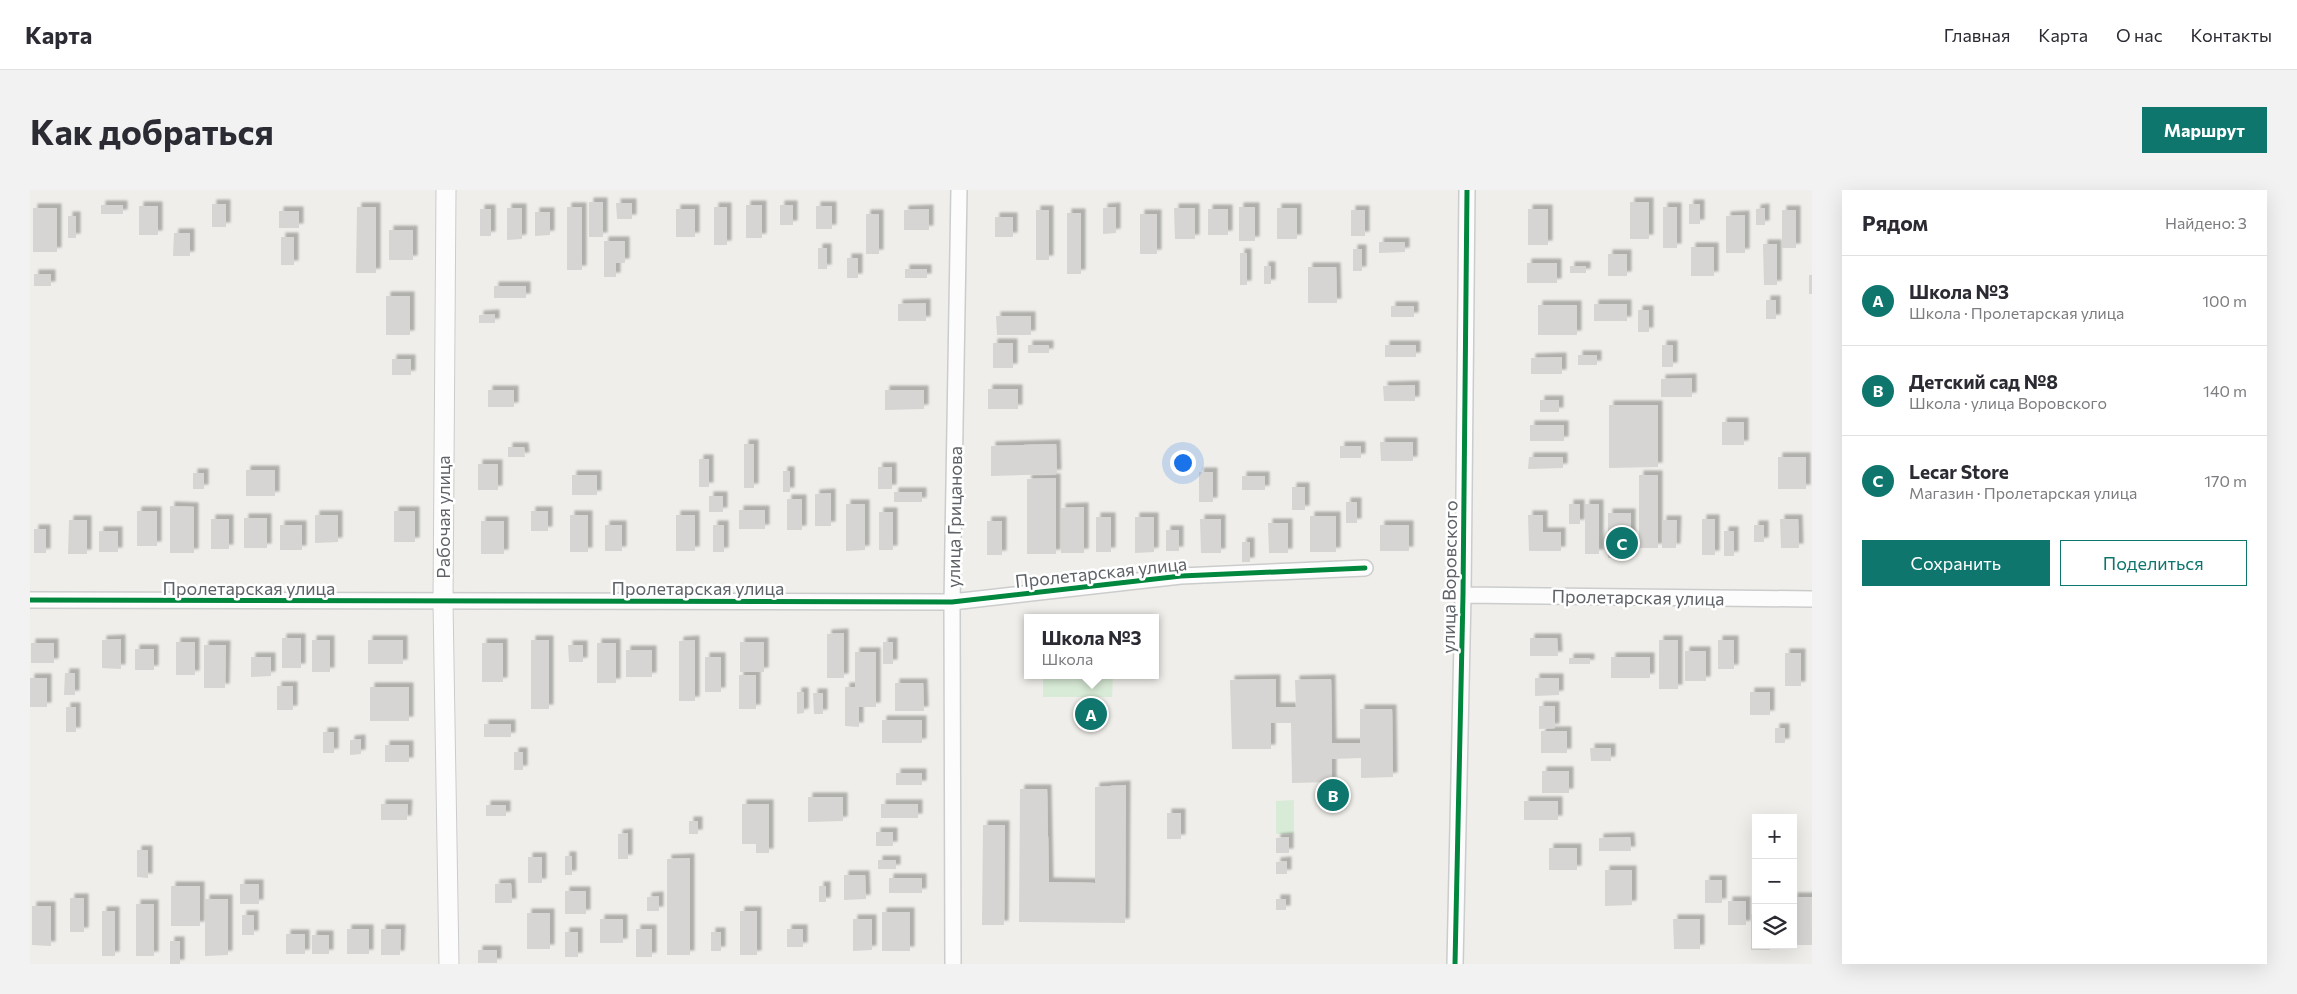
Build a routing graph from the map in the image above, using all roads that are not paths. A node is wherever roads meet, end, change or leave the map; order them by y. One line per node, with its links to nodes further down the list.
1 (446, 190): 8 (street, Рабочая улица)
2 (959, 190): 9 (street, улица Грицанова)
3 (1467, 190): 5 (street, улица Воровского)
4 (1365, 568): 9 (street, Пролетарская улица)
5 (1464, 595): 6 (street, Пролетарская улица); 12 (street, улица Воровского)
6 (1812, 599)
7 (30, 600): 8 (street, Пролетарская улица)
8 (443, 602): 9 (street, Пролетарская улица); 10 (street, Рабочая улица)
9 (952, 602): 11 (street, улица Грицанова)
10 (449, 964)
11 (953, 964)
12 (1455, 964)

